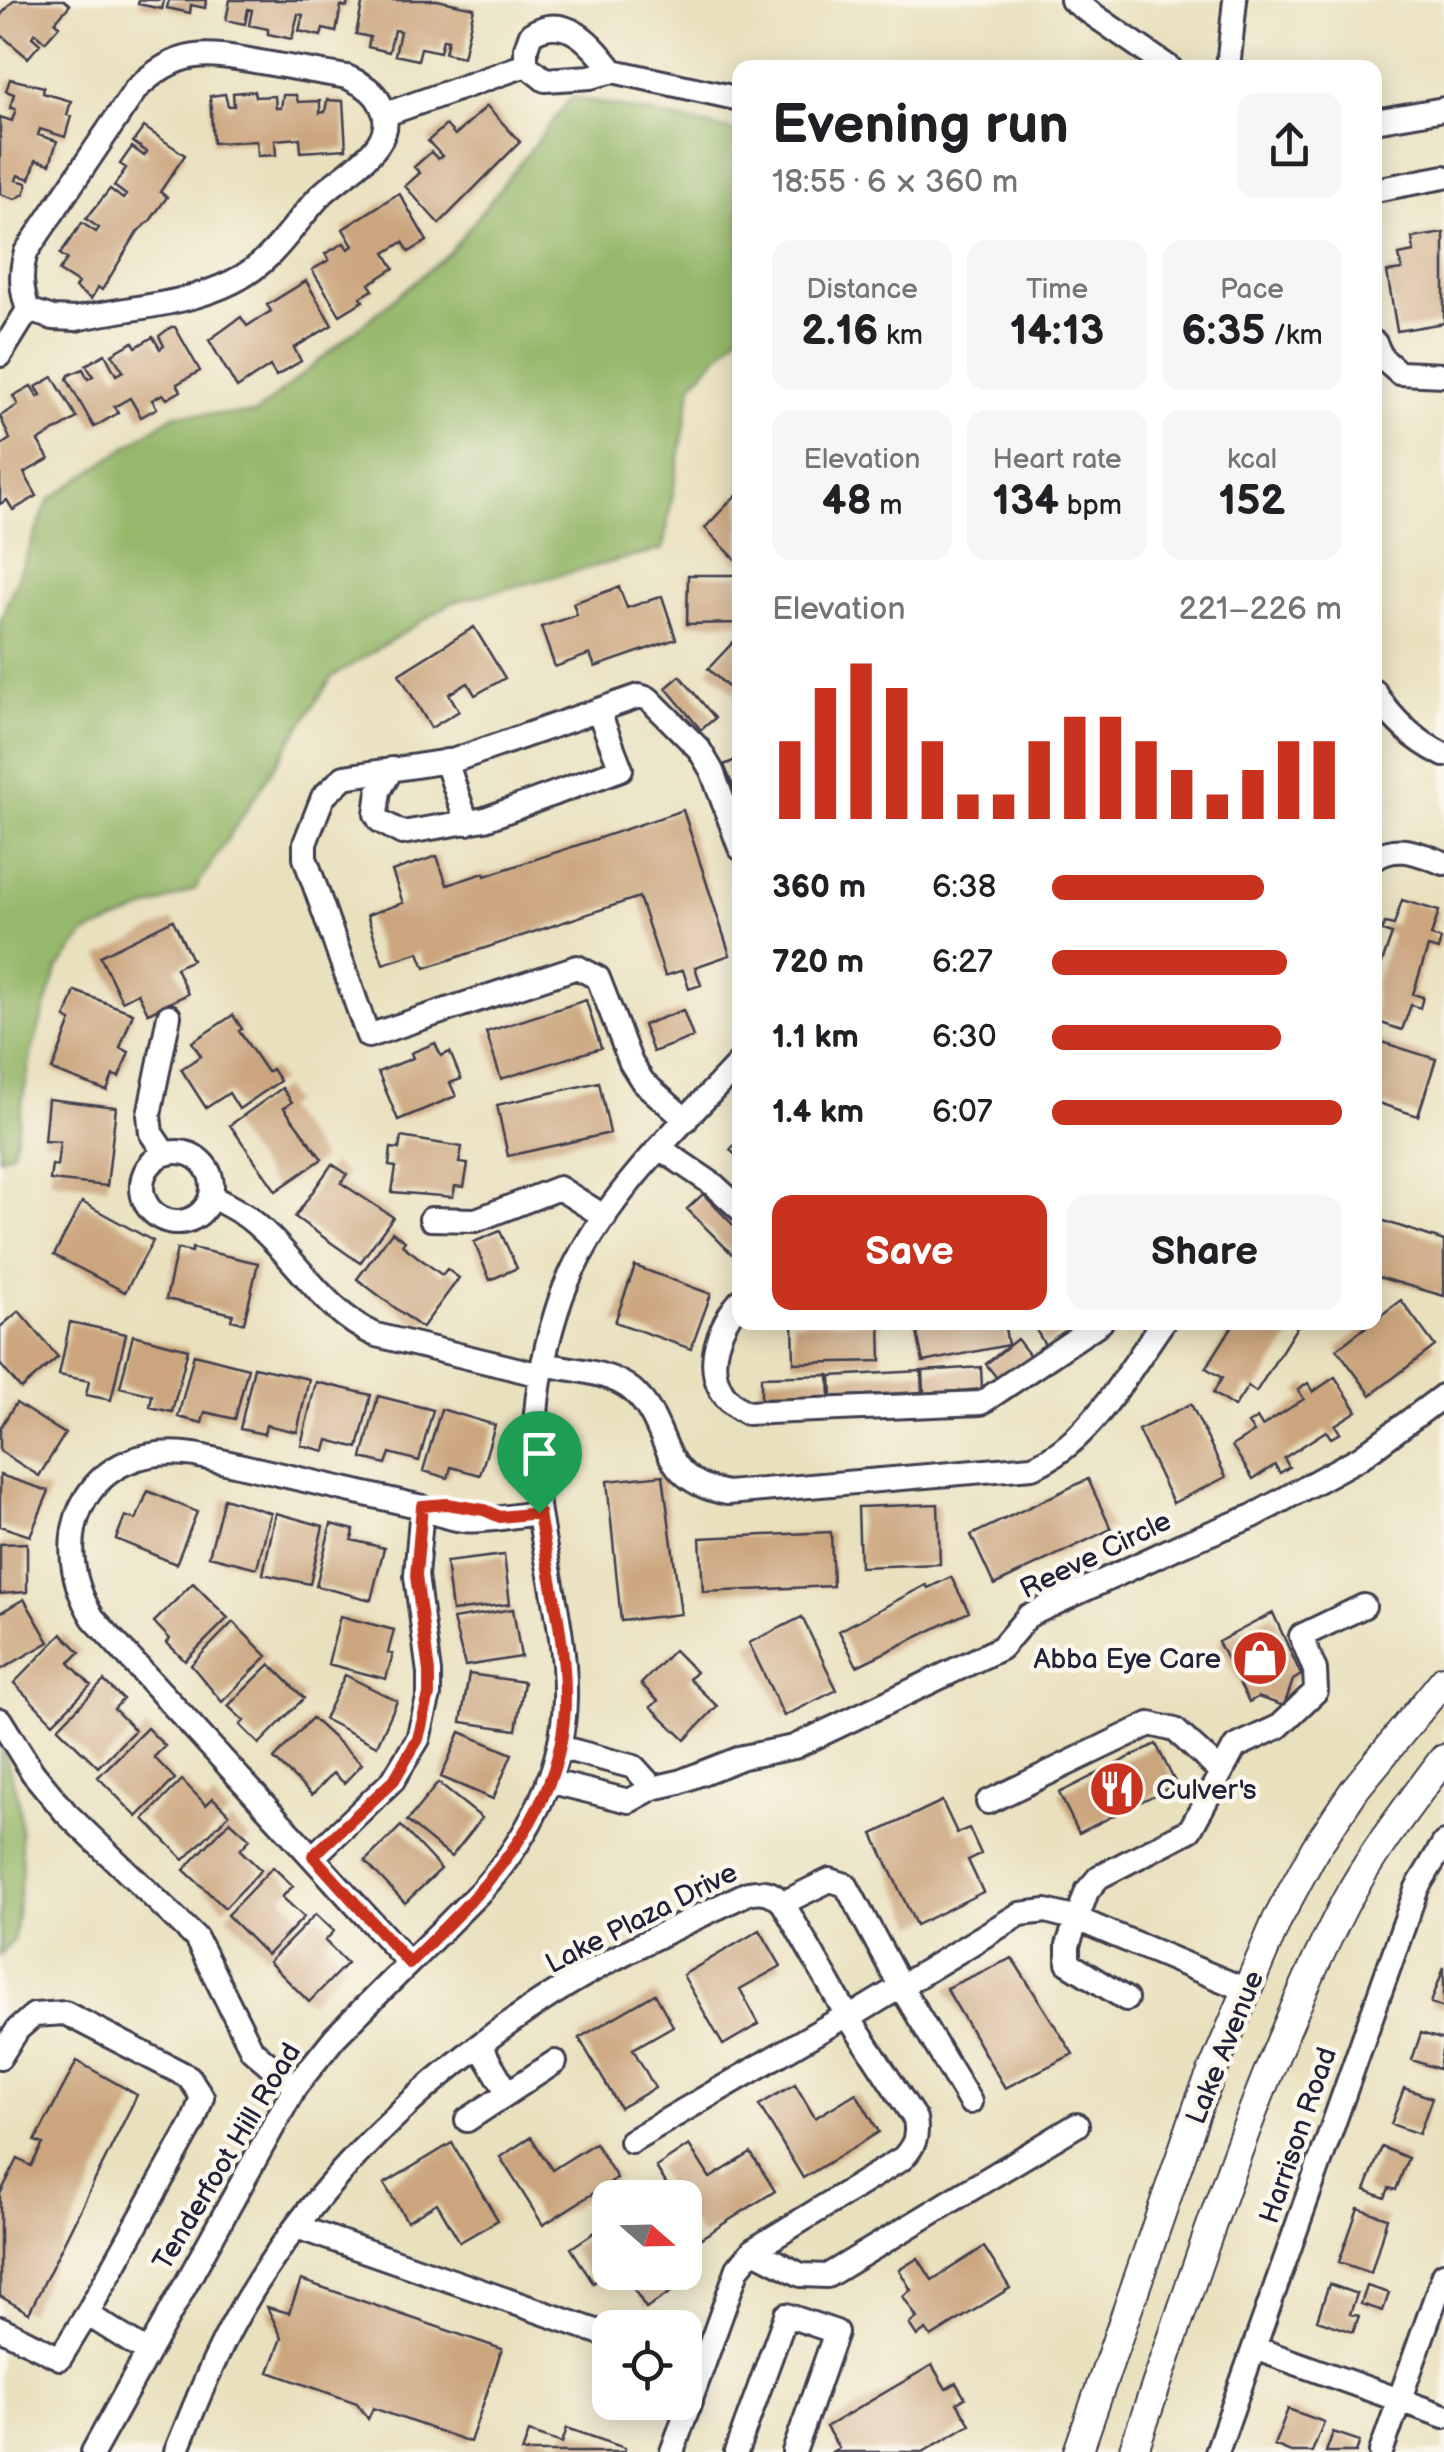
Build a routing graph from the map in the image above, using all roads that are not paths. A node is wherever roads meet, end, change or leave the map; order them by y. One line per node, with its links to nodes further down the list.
1 (1072, 0): 3 (street)
2 (1235, 0): 4 (street)
3 (1158, 60)
4 (1229, 60)
5 (526, 65): 6 (street); 6 (street); 9 (street)
6 (613, 71): 7 (street)
7 (732, 97)
8 (1444, 110): 10 (street)
9 (386, 114): 13 (street); 13 (street)
10 (1382, 120)
11 (1444, 178): 12 (street)
12 (1382, 189)
13 (28, 310): 14 (street)
14 (0, 354)
15 (1382, 358): 16 (street)
16 (1444, 375)
17 (1382, 701): 19 (street)
18 (598, 710): 20 (street); 22 (street); 23 (street)
19 (1444, 756)
20 (446, 762): 21 (street); 22 (street)
21 (392, 769): 22 (street); 28 (street)
22 (467, 822)
23 (732, 826)
24 (1382, 855): 25 (street)
25 (1444, 863)
26 (169, 1016): 30 (street)
27 (732, 1071): 28 (street, Tenderfoot Hill Road)
28 (686, 1120): 29 (street, Tenderfoot Hill Road)
29 (661, 1149): 32 (street); 33 (street, Tenderfoot Hill Road)
30 (165, 1154): 31 (street); 31 (street)
31 (211, 1196): 38 (street)
32 (732, 1202)
33 (605, 1217): 34 (street); 38 (street, Tenderfoot Hill Road)
34 (431, 1218)
35 (732, 1314): 36 (street)
36 (1090, 1330)
37 (1157, 1330): 38 (street)
38 (542, 1370): 41 (street, Tenderfoot Hill Road)
39 (1444, 1395): 49 (street, Reeve Circle)
40 (422, 1506): 41 (street); 52 (street); 52 (street)
41 (539, 1513): 45 (street, Tenderfoot Hill Road)
42 (1364, 1606): 47 (street)
43 (1444, 1680): 57 (main road, Lake Avenue)
44 (0, 1720): 63 (street)
45 (559, 1747): 48 (street, Tenderfoot Hill Road); 49 (street)
46 (1444, 1758): 87 (main road, Lake Avenue)
47 (1216, 1781): 50 (street); 54 (street)
48 (548, 1782): 49 (street, Reeve Circle); 55 (street, Tenderfoot Hill Road)
49 (653, 1788)
50 (988, 1802)
51 (1444, 1843): 76 (street, Harrison Road)
52 (313, 1856): 55 (street)
53 (782, 1903): 56 (street); 59 (street); 60 (street, Lake Plaza Drive)
54 (1077, 1919): 56 (street); 57 (street); 58 (street)
55 (409, 1963): 63 (street, Tenderfoot Hill Road)
56 (901, 1987): 59 (street); 65 (street)
57 (1246, 1990): 86 (main road, Lake Avenue)
58 (1126, 1999)
59 (848, 2016): 68 (street); 70 (street)
60 (480, 2046): 64 (street); 69 (street, Lake Plaza Drive)
61 (0, 2057): 72 (street)
62 (555, 2062): 64 (street)
63 (295, 2087): 77 (street, Tenderfoot Hill Road)
64 (508, 2093): 66 (street)
65 (970, 2102)
66 (467, 2120)
67 (1076, 2125): 70 (street)
68 (631, 2142)
69 (297, 2227): 74 (street); 82 (street, Lake Plaza Drive)
70 (753, 2250): 75 (street)
71 (1444, 2274): 78 (street)
72 (87, 2314): 73 (street); 77 (street)
73 (0, 2328)
74 (592, 2330)
75 (702, 2346)
76 (1254, 2348): 78 (street); 88 (street, Harrison Road)
77 (147, 2352): 81 (street, Tenderfoot Hill Road)
78 (1399, 2400): 79 (street); 89 (street)
79 (1444, 2416)
80 (680, 2420): 83 (street)
81 (94, 2452)
82 (176, 2452)
83 (672, 2452)
84 (736, 2452): 85 (street)
85 (794, 2452)
86 (1078, 2452)
87 (1133, 2452)
88 (1217, 2452)
89 (1381, 2452)

